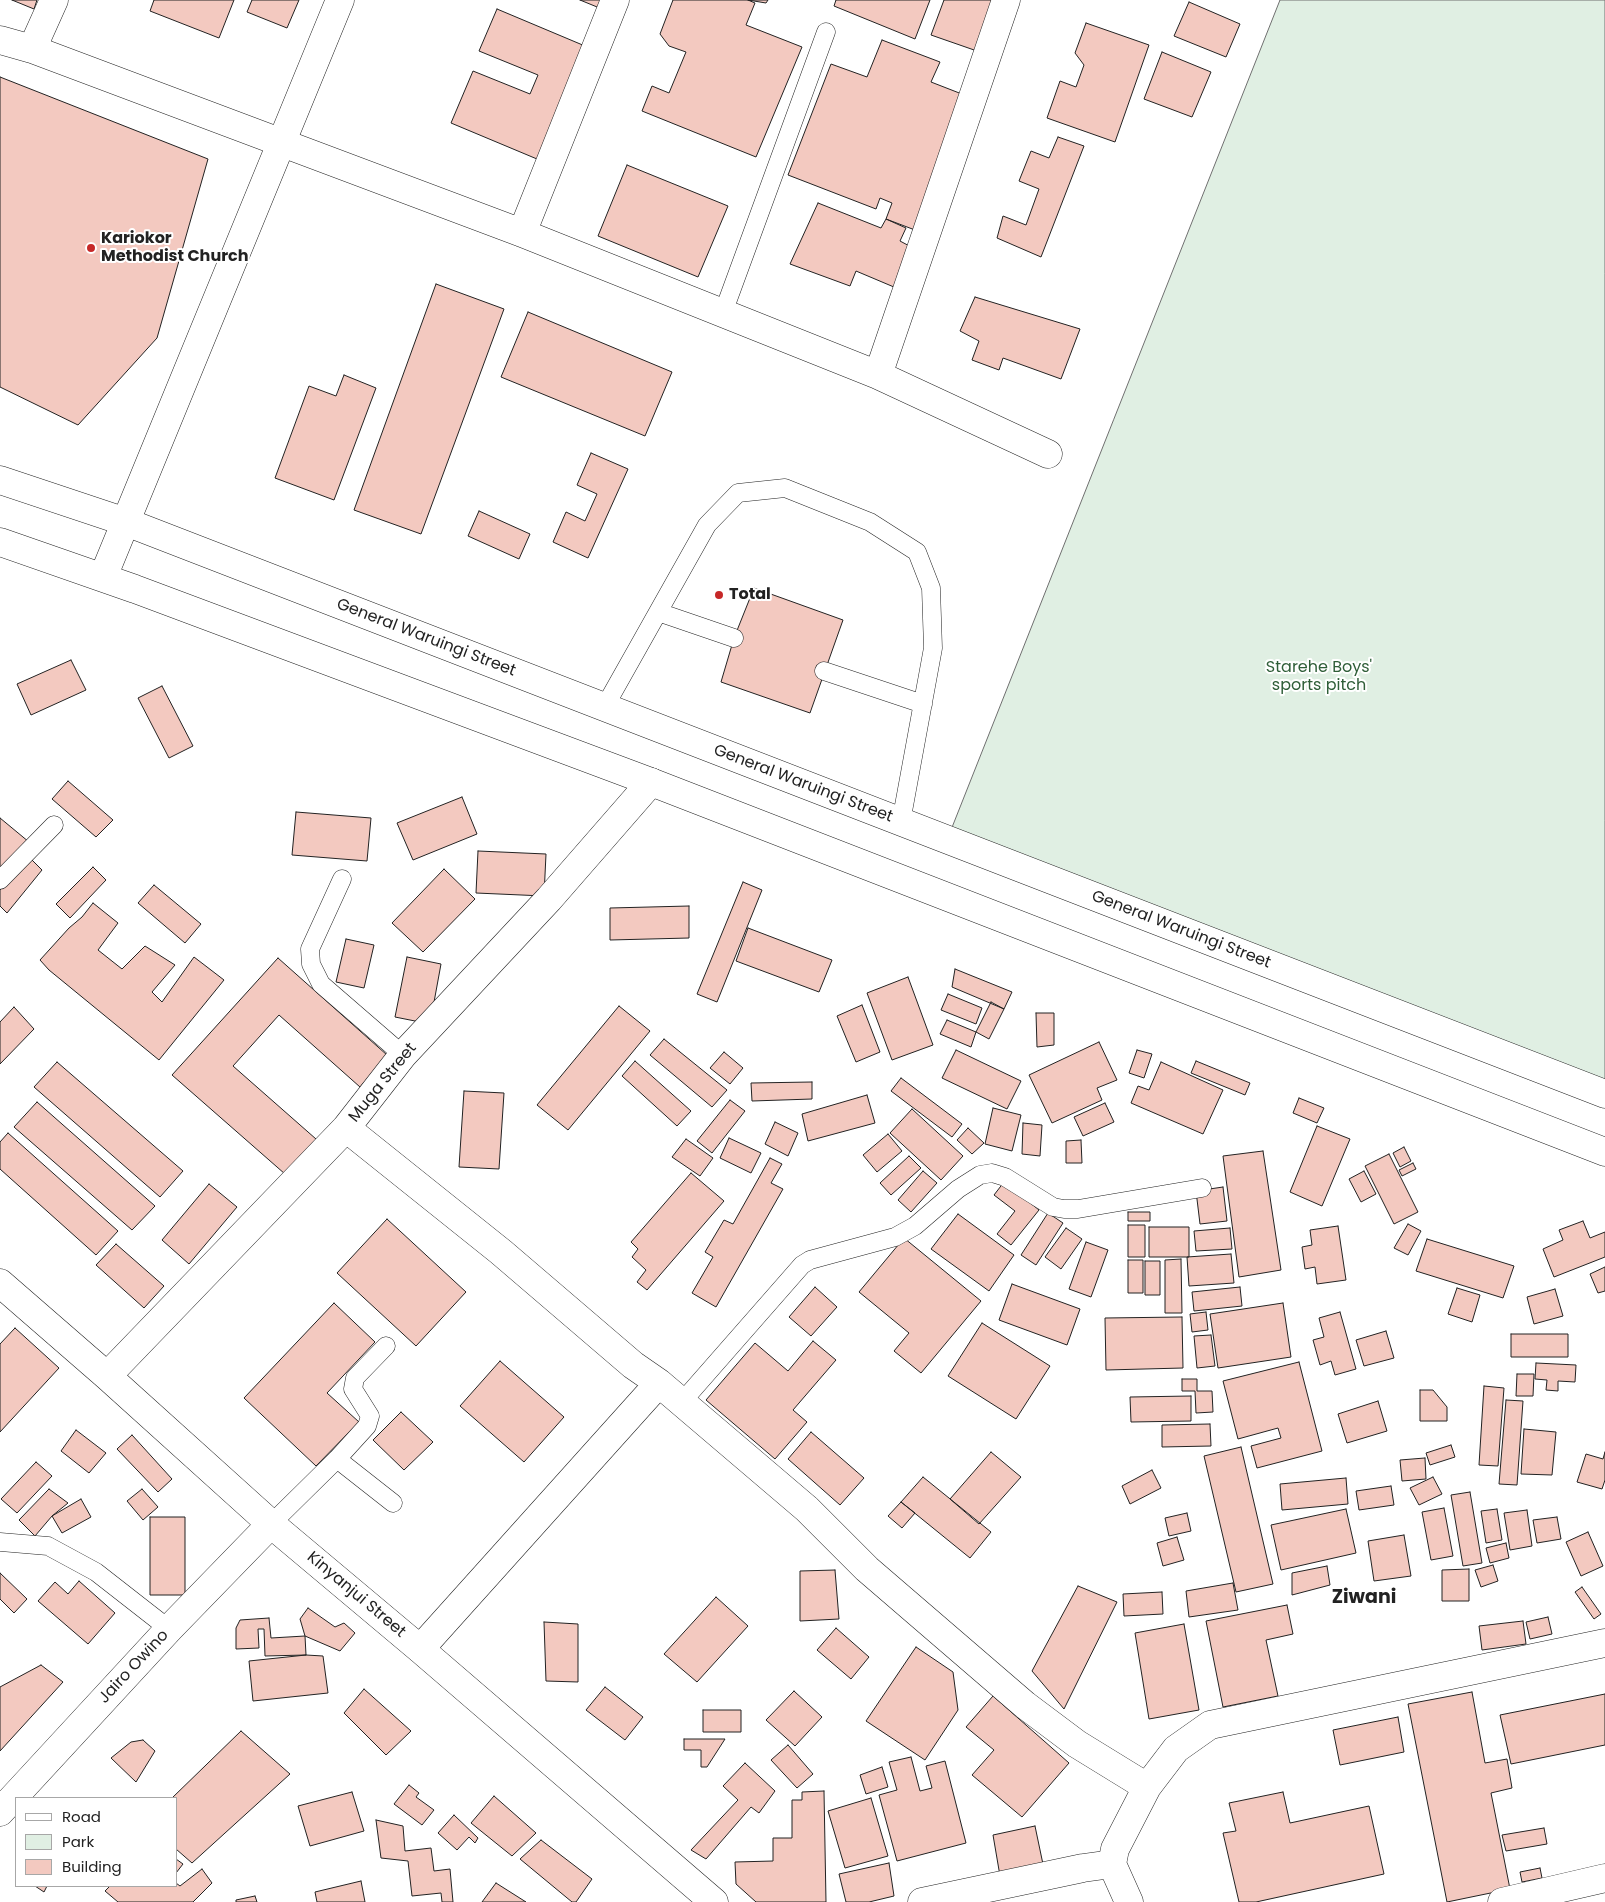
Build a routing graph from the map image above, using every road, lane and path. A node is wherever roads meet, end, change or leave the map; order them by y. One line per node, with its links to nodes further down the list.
1 (54, 0): 7 (street)
2 (340, 0): 8 (street)
3 (615, 0): 9 (street)
4 (1006, 0): 11 (street)
5 (826, 32): 10 (lane)
6 (0, 40): 7 (street)
7 (32, 49): 8 (street)
8 (282, 143): 9 (street); 14 (street)
9 (522, 233): 10 (street)
10 (722, 313): 11 (street)
11 (878, 375): 12 (street)
12 (1048, 454)
13 (0, 480): 14 (street, General Waruingi Street)
14 (126, 522): 16 (street); 21 (street, General Waruingi Street)
15 (0, 542): 16 (street)
16 (103, 577): 22 (street)
17 (658, 612): 18 (lane); 20 (lane); 21 (lane)
18 (734, 638)
19 (824, 671): 20 (lane)
20 (923, 704): 23 (lane)
21 (604, 708): 23 (street, General Waruingi Street)
22 (651, 782): 27 (street, Muga Street); 30 (street)
23 (901, 822): 28 (street, General Waruingi Street)
24 (54, 825): 26 (lane)
25 (342, 879): 27 (lane)
26 (0, 880)
27 (403, 1055): 29 (street, Muga Street)
28 (1605, 1094)
29 (346, 1128): 34 (street, Muga Street); 35 (street)
30 (1605, 1152)
31 (1202, 1188): 36 (lane)
32 (0, 1284): 34 (street, Kinyanjui Street)
33 (386, 1346): 37 (lane)
34 (107, 1376): 39 (street, Kinyanjui Street)
35 (658, 1383): 36 (street); 43 (street)
36 (681, 1402): 44 (street)
37 (337, 1459): 38 (lane); 39 (lane)
38 (392, 1503)
39 (271, 1524): 41 (street, Jairo Owino); 43 (street, Kinyanjui Street)
40 (0, 1542): 41 (lane)
41 (169, 1629): 45 (street, Jairo Owino)
42 (1605, 1643): 44 (street)
43 (420, 1649): 48 (street, Kinyanjui Street)
44 (1147, 1786): 46 (street)
45 (0, 1812)
46 (1112, 1864): 49 (street); 50 (street)
47 (1605, 1878): 51 (street)
48 (714, 1902)
49 (922, 1902)
50 (1129, 1902)
51 (1502, 1902)

